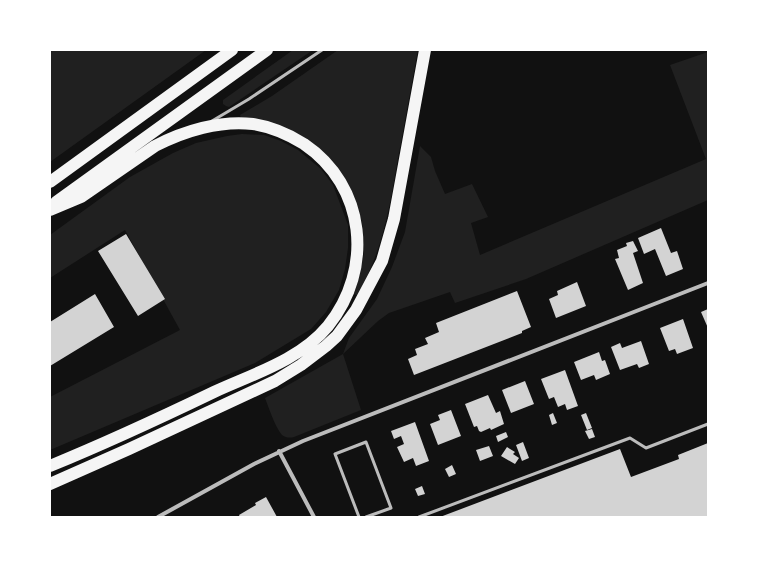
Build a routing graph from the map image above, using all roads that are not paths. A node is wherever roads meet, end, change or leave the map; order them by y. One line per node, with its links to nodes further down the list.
1 (232, 50): 6 (highway)
2 (267, 50): 7 (highway)
3 (322, 50): 5 (lane)
4 (425, 50): 13 (highway)
5 (195, 131): 8 (highway); 12 (highway)
6 (50, 182)
7 (50, 206)
8 (50, 210)
9 (708, 283): 11 (street)
10 (708, 424): 18 (lane)
11 (279, 452): 14 (street); 15 (street)
12 (50, 466)
13 (50, 484)
14 (158, 517)
15 (314, 517)
16 (359, 517): 17 (lane)
17 (366, 517)
18 (419, 517)

